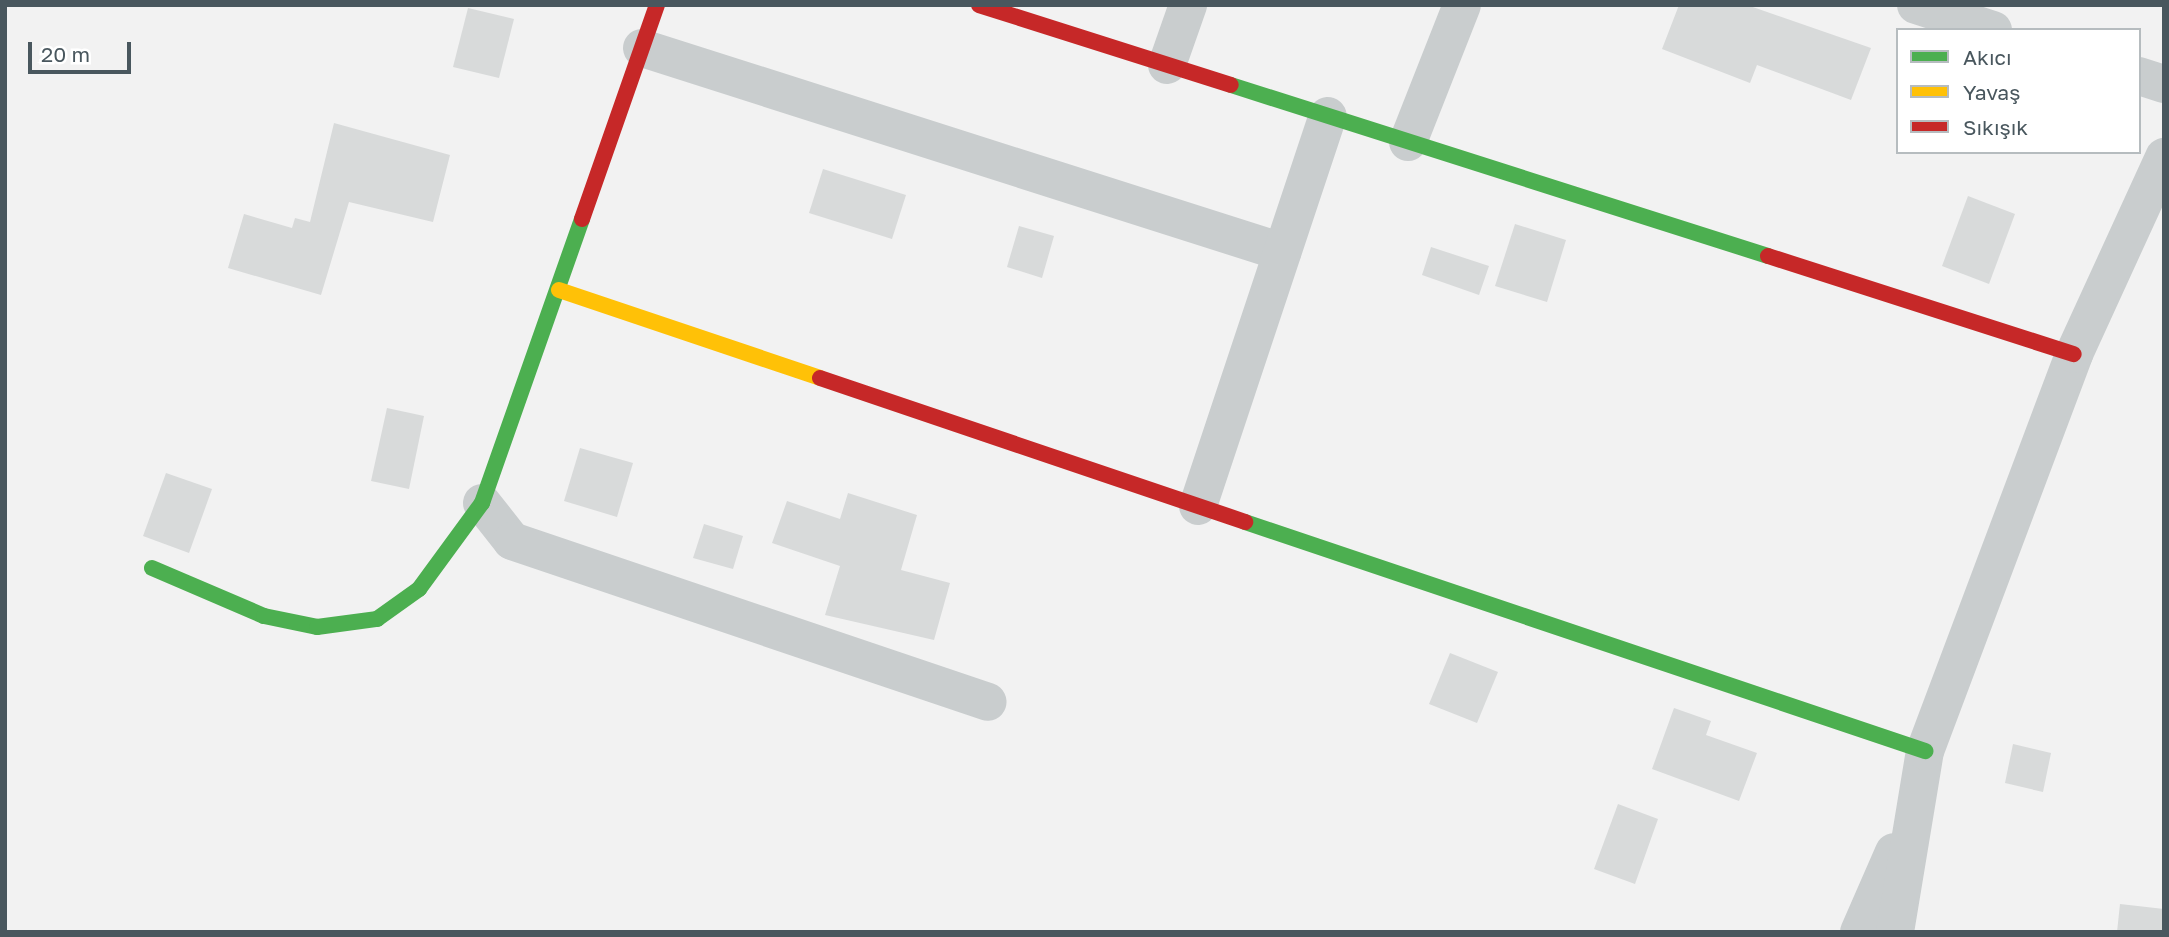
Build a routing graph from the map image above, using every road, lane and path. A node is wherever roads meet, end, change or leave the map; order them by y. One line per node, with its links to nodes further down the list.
1 (657, 5): 7 (street)
2 (979, 5): 8 (street)
3 (1188, 5): 8 (street)
4 (1462, 5): 12 (street)
5 (1916, 5): 6 (street)
6 (1987, 28)
7 (642, 48): 14 (street); 15 (street)
8 (1167, 65): 11 (street)
9 (2141, 77): 10 (street)
10 (2164, 83)
11 (1328, 117): 12 (street); 14 (street)
12 (1408, 142): 16 (street)
13 (2164, 158): 16 (street)
14 (1282, 252): 18 (street)
15 (558, 290): 17 (street); 18 (street)
16 (2074, 354): 21 (street)
17 (482, 503): 19 (street); 20 (street)
18 (1198, 506): 21 (street)
19 (152, 568)
20 (988, 702)
21 (1925, 751): 22 (street)
22 (1917, 799): 23 (street); 24 (street)
23 (1859, 932)
24 (1895, 932)

